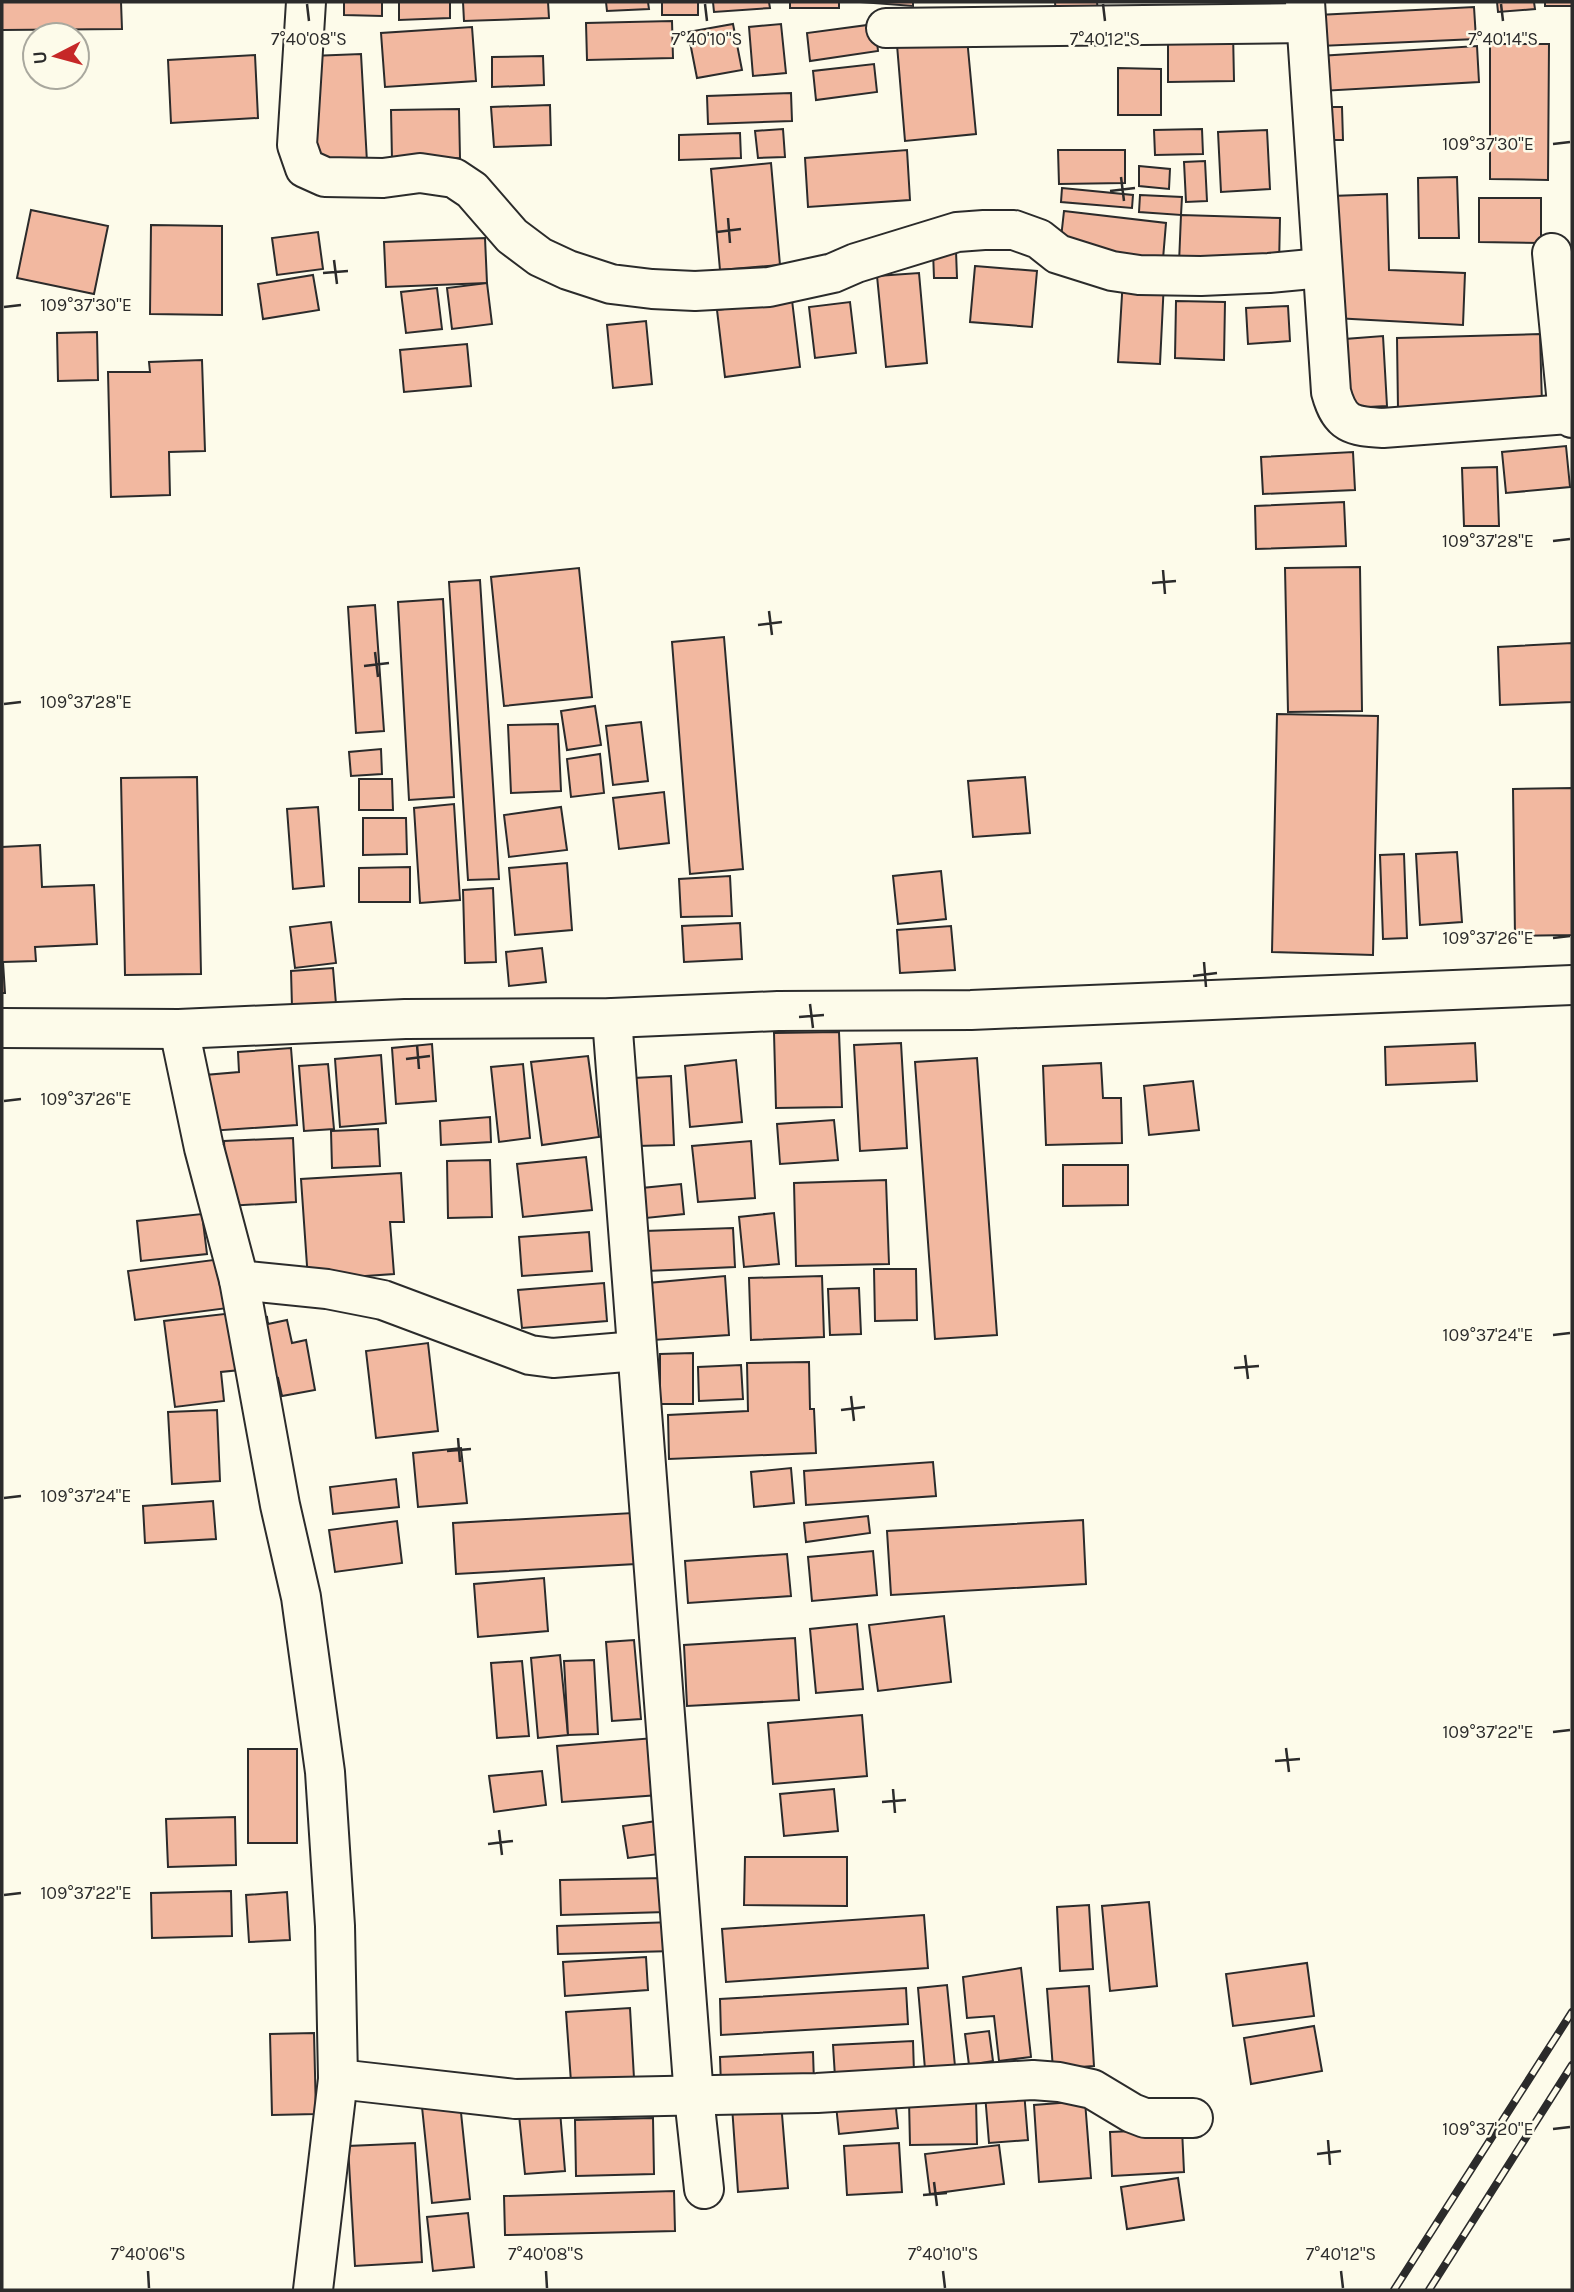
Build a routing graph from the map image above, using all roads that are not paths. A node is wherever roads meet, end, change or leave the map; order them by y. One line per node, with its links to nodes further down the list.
1 (306, 2): 5 (street)
2 (1305, 12): 3 (street); 5 (street)
3 (886, 28)
4 (1552, 253): 6 (street)
5 (1322, 268): 6 (street)
6 (1570, 416)
7 (1572, 985): 8 (street)
8 (611, 1018): 10 (street); 12 (street)
9 (2, 1028): 10 (street)
10 (179, 1029): 11 (street)
11 (239, 1280): 12 (street); 13 (street)
12 (637, 1352): 14 (street)
13 (338, 2079): 14 (street); 17 (street)
14 (694, 2097): 15 (street); 16 (street)
15 (1193, 2118)
16 (704, 2189)
17 (313, 2290)

